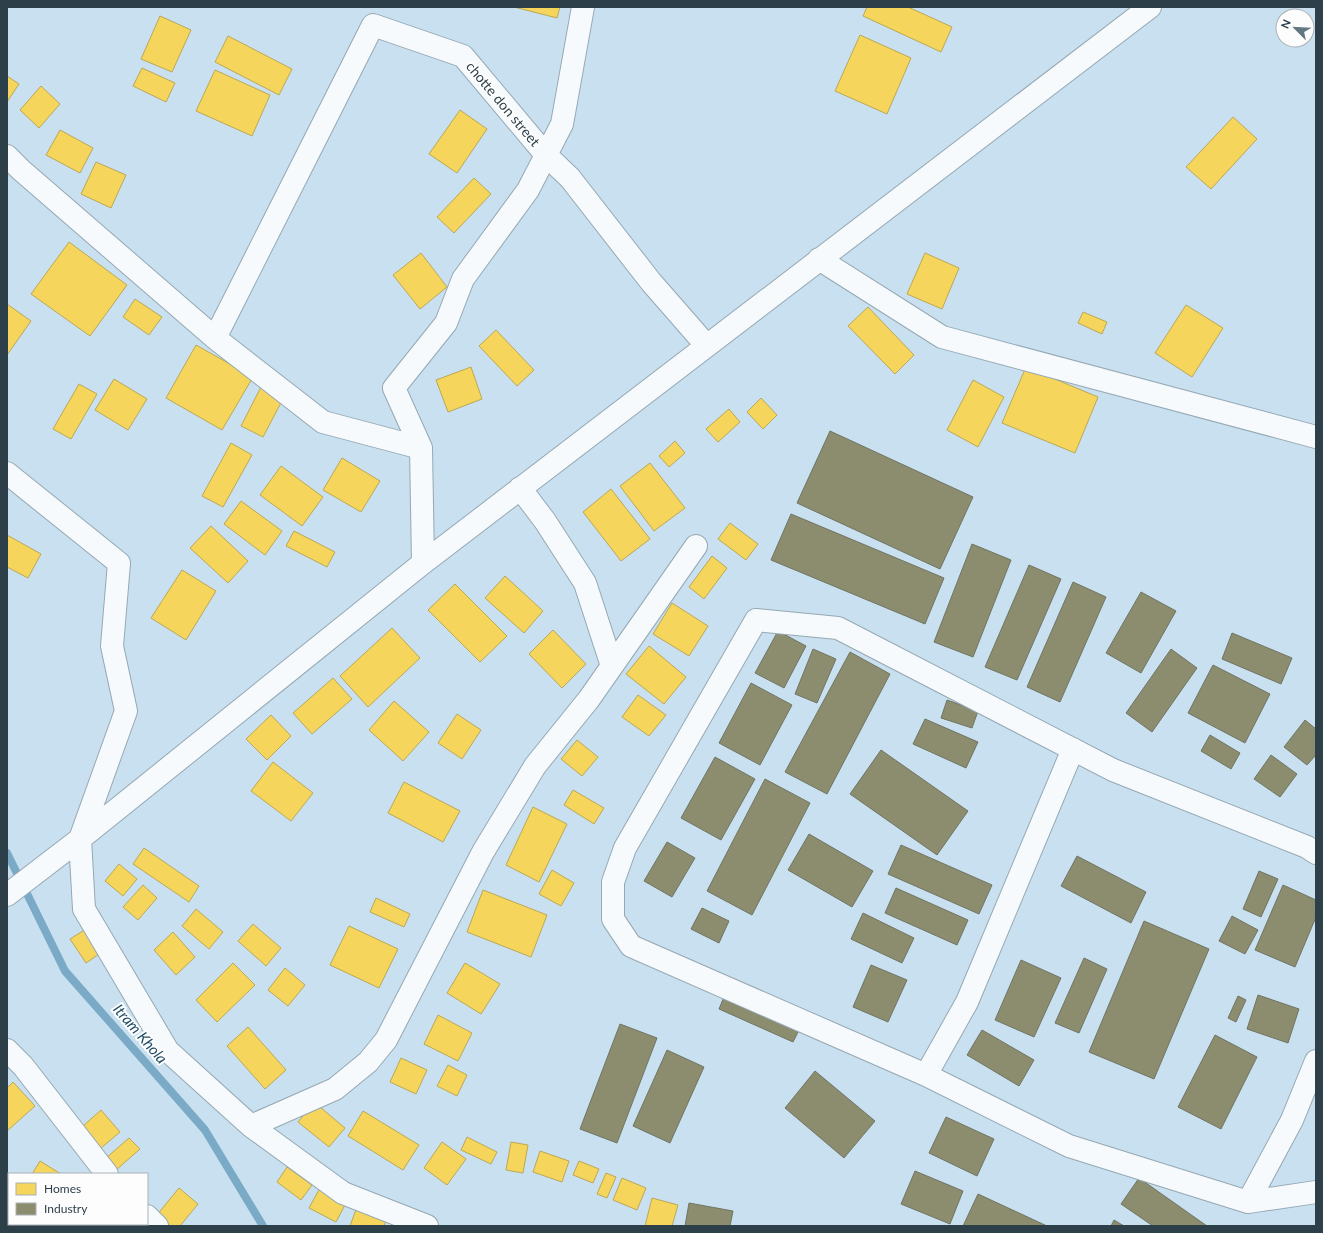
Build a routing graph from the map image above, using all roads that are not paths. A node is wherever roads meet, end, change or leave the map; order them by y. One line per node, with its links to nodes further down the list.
1 (583, 7): 3 (street)
2 (1150, 7): 5 (street)
3 (546, 154): 6 (street, chotte don street); 7 (street, chotte don street); 9 (street)
4 (7, 156): 6 (street)
5 (819, 259): 7 (street); 8 (street)
6 (215, 338): 9 (street)
7 (706, 345): 11 (street)
8 (1316, 437)
9 (421, 448): 13 (street)
10 (7, 473): 16 (street)
11 (520, 488): 13 (street); 14 (street)
12 (696, 546): 14 (street)
13 (423, 563): 16 (street)
14 (612, 666): 22 (street)
15 (1073, 749): 17 (street); 21 (street); 21 (street)
16 (80, 839): 18 (street); 22 (street)
17 (1316, 853)
18 (8, 895)
19 (7, 1050): 23 (street)
20 (1316, 1061): 25 (street)
21 (926, 1076): 25 (street)
22 (251, 1126): 28 (street)
23 (106, 1173)
24 (1316, 1192): 25 (street)
25 (1248, 1202)
26 (148, 1217): 27 (street)
27 (157, 1226)
28 (427, 1226)

